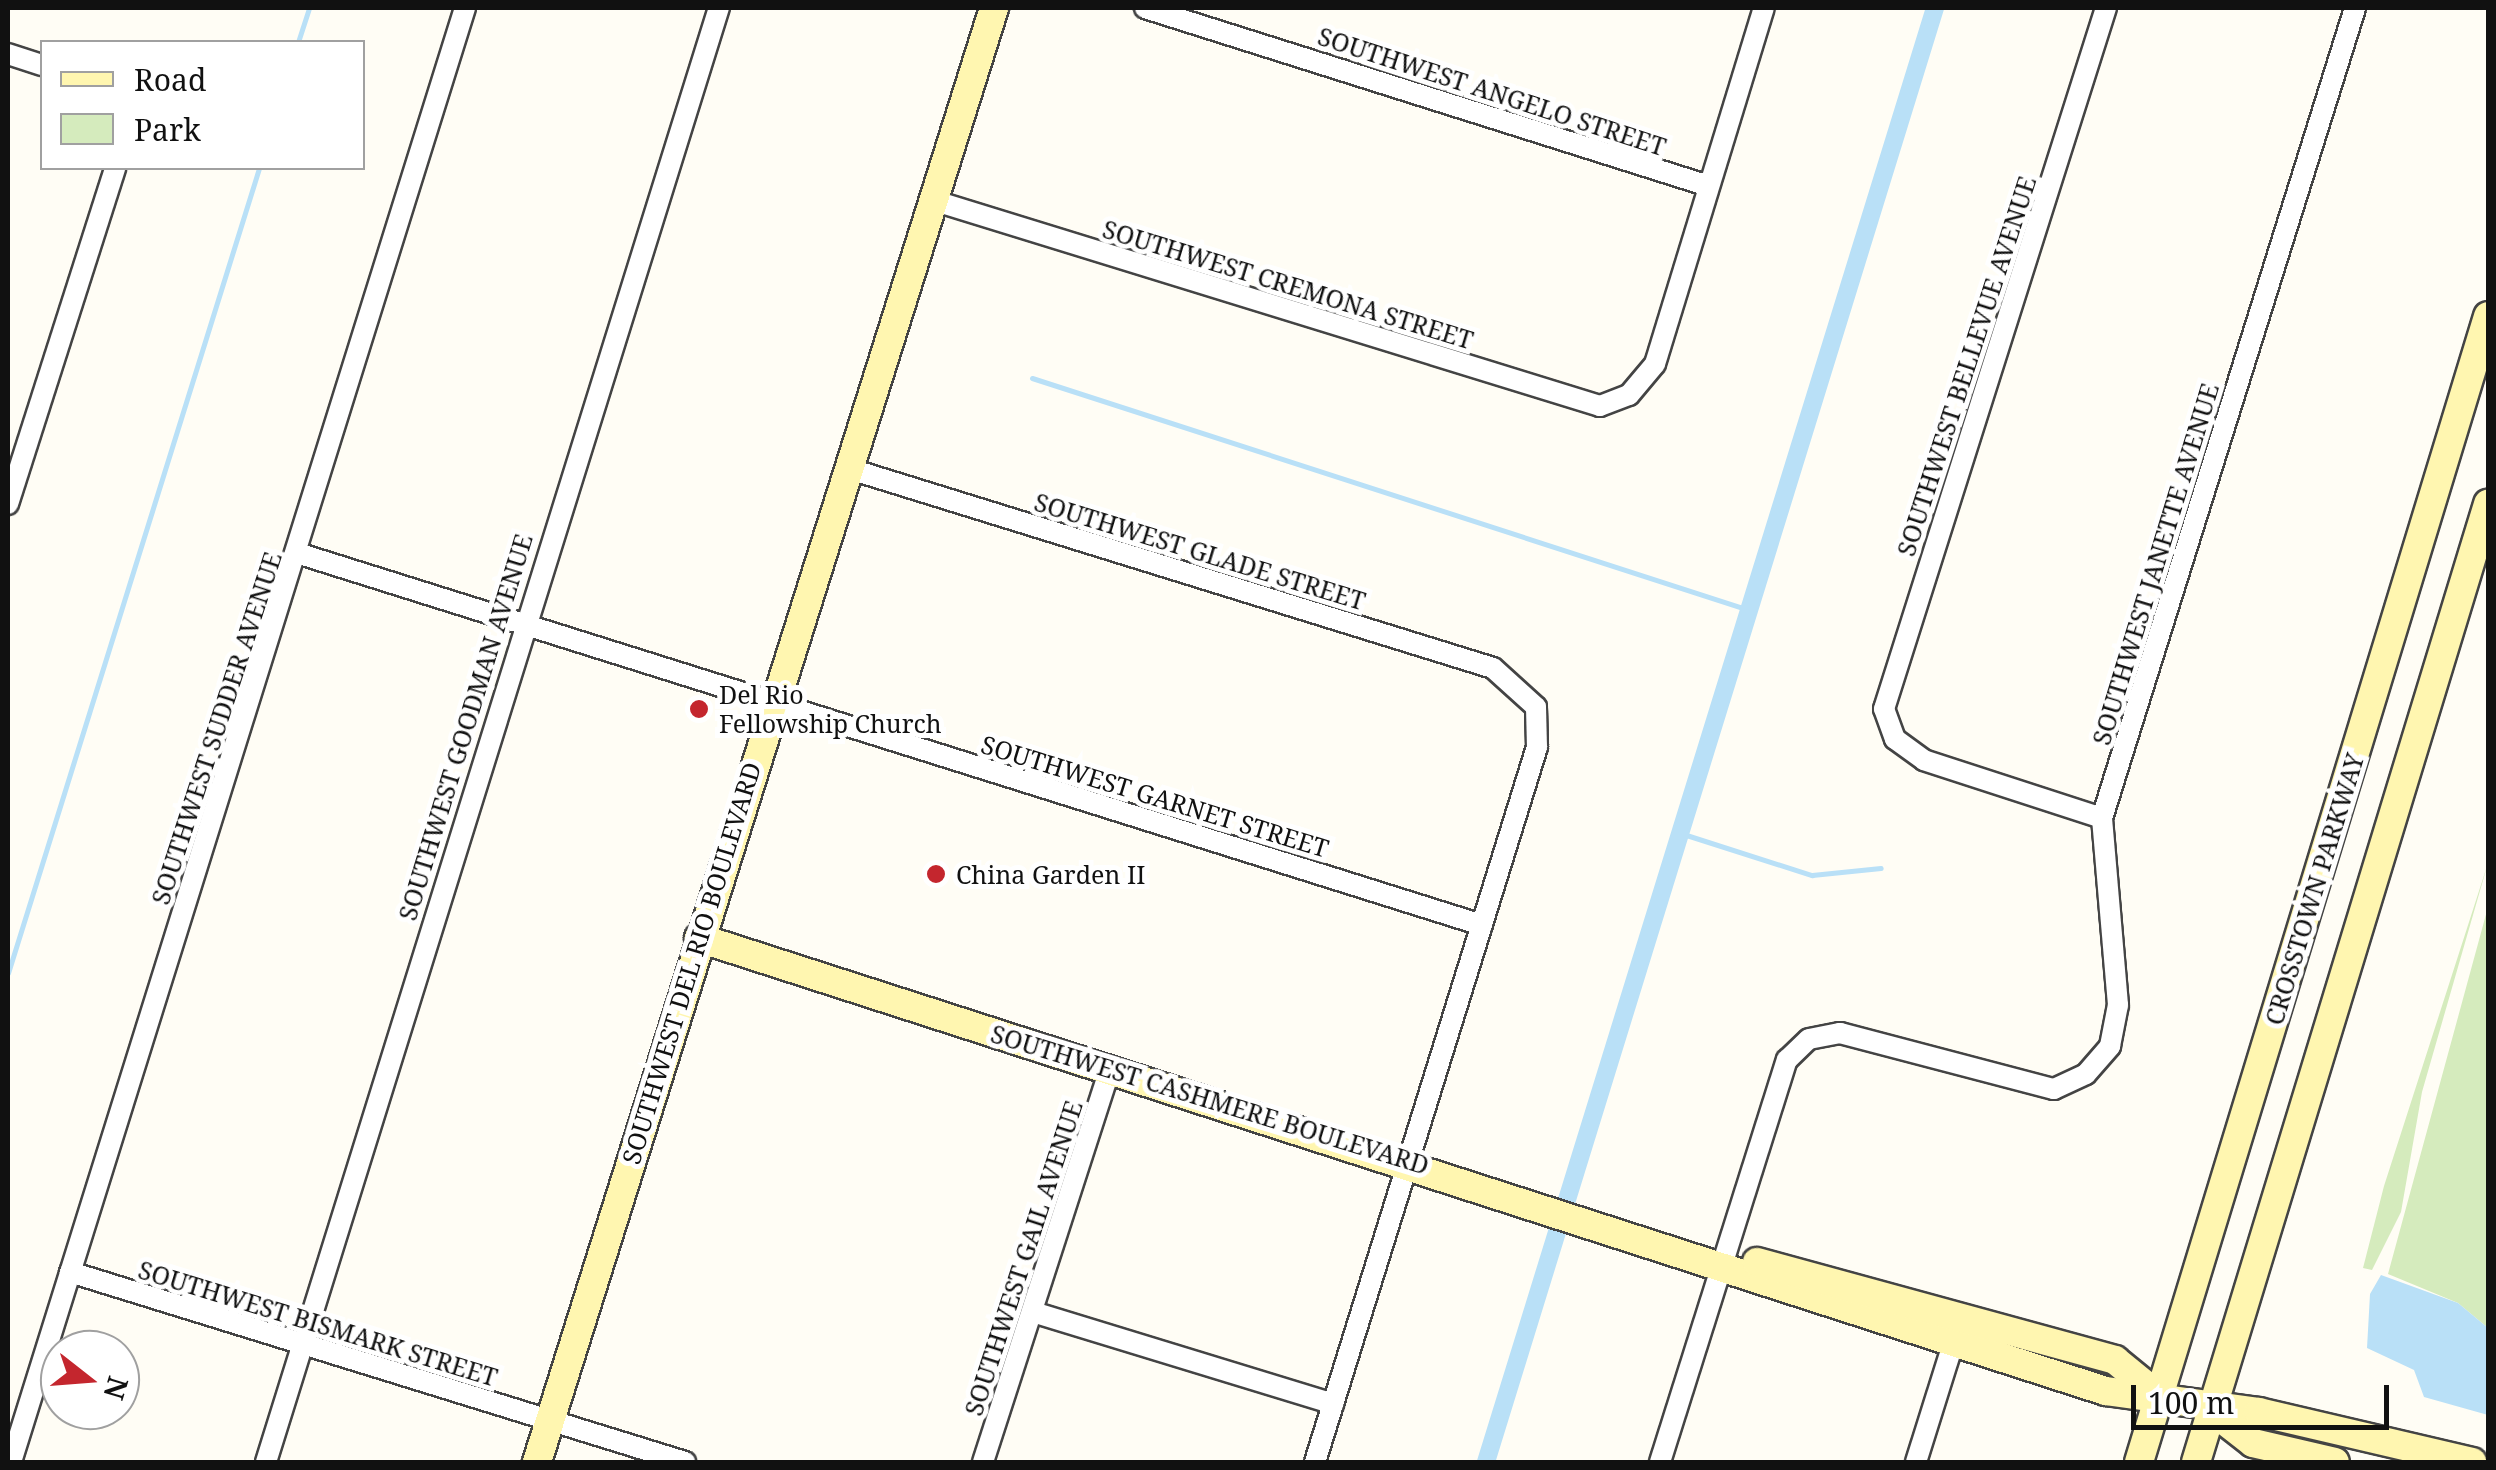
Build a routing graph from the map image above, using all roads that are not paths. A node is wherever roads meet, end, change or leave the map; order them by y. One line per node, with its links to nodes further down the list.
1 (464, 8): 17 (street, SOUTHWEST SUDDER AVENUE)
2 (718, 8): 18 (street, SOUTHWEST GOODMAN AVENUE)
3 (994, 8): 12 (street, SOUTHWEST DEL RIO BOULEVARD)
4 (1145, 8): 11 (street, SOUTHWEST ANGELO STREET)
5 (1764, 8): 11 (street)
6 (2106, 8): 20 (street, SOUTHWEST BELLEVUE AVENUE)
7 (2355, 8): 20 (street, SOUTHWEST JANETTE AVENUE)
8 (8, 54): 9 (street)
9 (40, 64)
10 (113, 170): 15 (street)
11 (1708, 186): 12 (street, SOUTHWEST CREMONA STREET)
12 (932, 200): 14 (street, SOUTHWEST DEL RIO BOULEVARD)
13 (2488, 316): 30 (street, CROSSTOWN PARKWAY)
14 (847, 468): 19 (street, SOUTHWEST DEL RIO BOULEVARD); 21 (street, SOUTHWEST GLADE STREET)
15 (8, 504)
16 (2488, 504): 32 (street)
17 (297, 553): 18 (street, SOUTHWEST GARNET STREET); 26 (street, SOUTHWEST SUDDER AVENUE)
18 (522, 624): 19 (street, SOUTHWEST GARNET STREET); 28 (street, SOUTHWEST GOODMAN AVENUE)
19 (772, 702): 21 (street, SOUTHWEST GARNET STREET); 22 (street, SOUTHWEST DEL RIO BOULEVARD)
20 (2102, 818): 25 (street, SOUTHWEST JANETTE AVENUE)
21 (1482, 925): 24 (street)
22 (699, 938): 23 (street, SOUTHWEST CASHMERE BOULEVARD); 33 (street, SOUTHWEST DEL RIO BOULEVARD)
23 (1110, 1069): 24 (street, SOUTHWEST CASHMERE BOULEVARD); 27 (street, SOUTHWEST GAIL AVENUE)
24 (1409, 1162): 25 (street, SOUTHWEST CASHMERE BOULEVARD); 31 (street)
25 (1721, 1262): 29 (street, SOUTHWEST CASHMERE BOULEVARD); 30 (street, SOUTHWEST CASHMERE BOULEVARD); 40 (street)
26 (70, 1272): 28 (street, SOUTHWEST BISMARK STREET); 34 (street, SOUTHWEST SUDDER AVENUE)
27 (1032, 1312): 31 (street); 38 (street, SOUTHWEST GAIL AVENUE)
28 (303, 1343): 33 (street, SOUTHWEST BISMARK STREET); 35 (street, SOUTHWEST GOODMAN AVENUE)
29 (1952, 1344): 30 (street, SOUTHWEST CASHMERE BOULEVARD); 41 (street)
30 (2160, 1396): 32 (street, SOUTHWEST CASHMERE BOULEVARD); 42 (street, CROSSTOWN PARKWAY)
31 (1333, 1404): 39 (street)
32 (2212, 1411): 43 (street); 44 (street, SOUTHWEST CASHMERE BOULEVARD); 45 (street, SOUTHWEST CASHMERE BOULEVARD)
33 (550, 1422): 36 (street, SOUTHWEST DEL RIO BOULEVARD); 37 (street, SOUTHWEST BISMARK STREET)
34 (11, 1462)
35 (266, 1462)
36 (538, 1462)
37 (685, 1462)
38 (983, 1462)
39 (1315, 1462)
40 (1660, 1462)
41 (1916, 1462)
42 (2139, 1462)
43 (2196, 1462)
44 (2336, 1462)
45 (2472, 1462)

